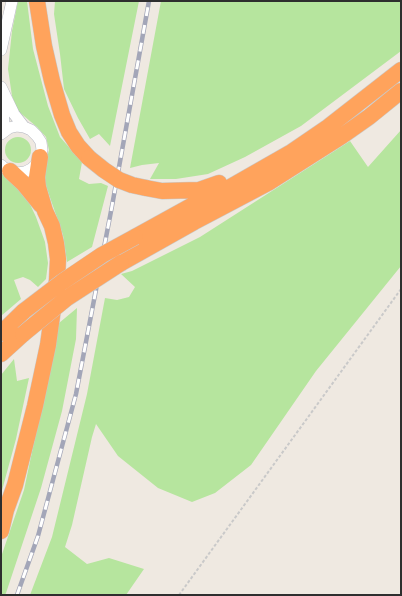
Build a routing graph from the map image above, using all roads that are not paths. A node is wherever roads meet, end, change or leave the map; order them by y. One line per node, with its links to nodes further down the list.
1 (12, 1): 3 (street)
2 (37, 1): 5 (highway, bridge)
3 (1, 50)
4 (401, 70): 5 (highway)
5 (388, 80): 13 (highway, bridge)
6 (1, 87): 8 (street); 9 (street)
7 (401, 92): 14 (highway, bridge)
8 (24, 127): 9 (street); 10 (street)
9 (2, 133)
10 (40, 157): 11 (street); 12 (highway)
11 (5, 168): 12 (highway)
12 (45, 211): 17 (highway)
13 (1, 333)
14 (18, 339): 15 (highway); 16 (highway)
15 (1, 354)
16 (1, 360)
17 (4, 514): 18 (highway)
18 (1, 531)

